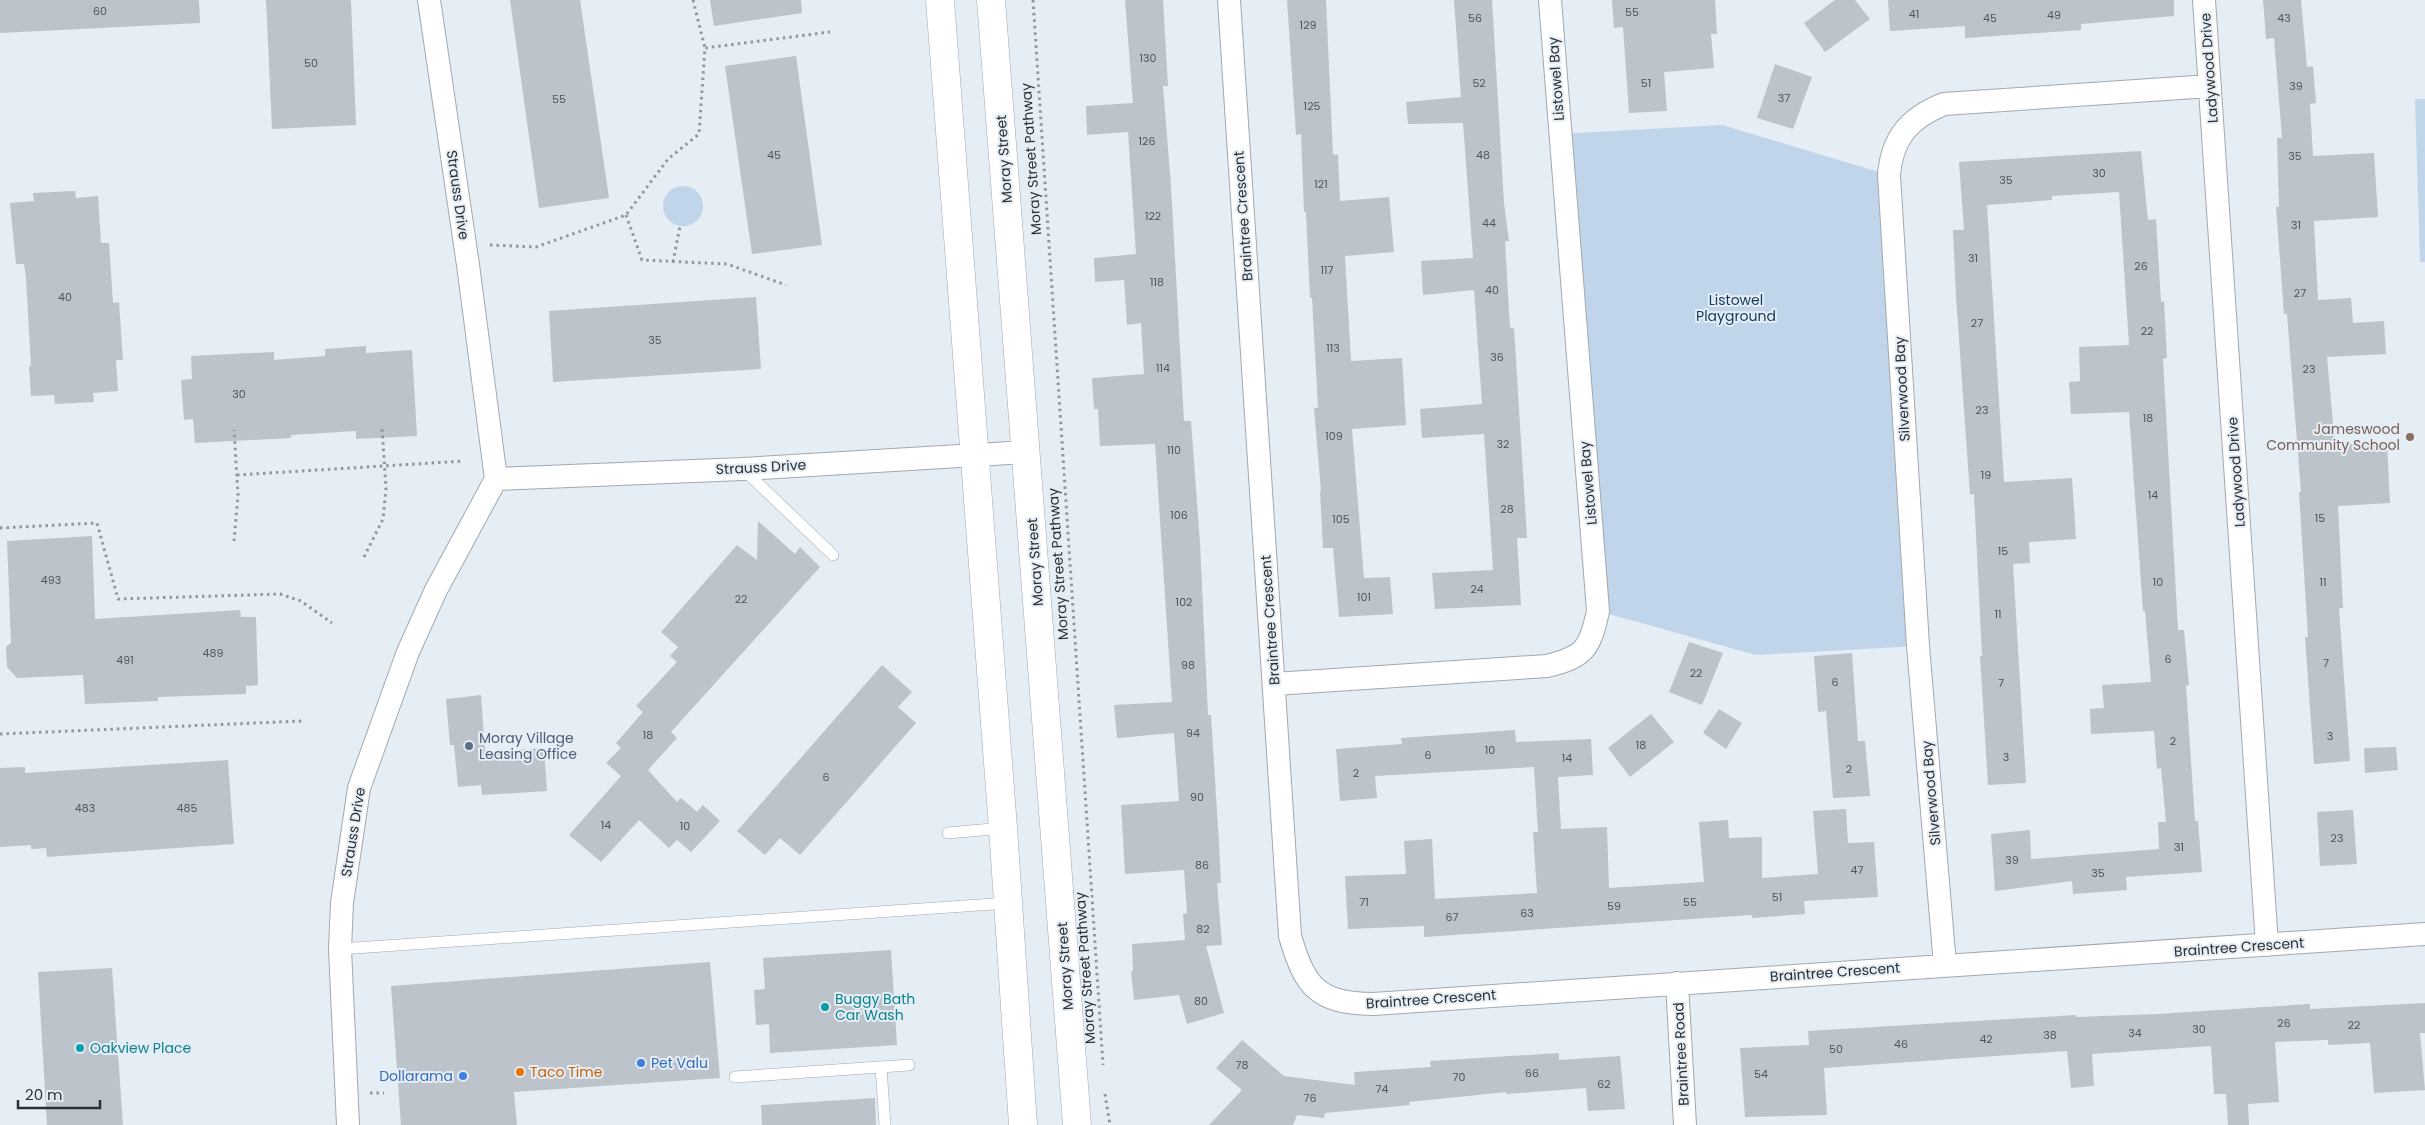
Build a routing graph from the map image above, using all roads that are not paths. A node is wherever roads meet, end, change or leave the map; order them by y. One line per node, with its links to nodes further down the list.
1 (430, 0): 11 (street, Strauss Drive)
2 (940, 0): 9 (street)
3 (991, 0): 8 (street, Moray Street)
4 (1229, 0): 13 (street, Braintree Crescent)
5 (1550, 0): 13 (street, Listowel Bay)
6 (2204, 0): 7 (street, Ladywood Drive)
7 (2210, 86): 18 (street, Ladywood Drive); 20 (street, Silverwood Bay)
8 (1027, 452): 9 (street, Strauss Drive); 28 (street, Moray Street)
9 (975, 455): 10 (street, Strauss Drive); 14 (street)
10 (743, 468): 11 (street, Strauss Drive); 12 (lane)
11 (496, 479): 19 (street, Strauss Drive)
12 (833, 555)
13 (1274, 684): 21 (street, Braintree Crescent)
14 (1003, 828): 15 (lane); 16 (street)
15 (948, 833)
16 (1008, 902): 19 (lane); 27 (street)
17 (2425, 934): 18 (street, Braintree Crescent)
18 (2267, 945): 20 (street, Braintree Crescent)
19 (340, 949): 25 (street, Strauss Drive)
20 (1945, 965): 21 (street, Braintree Crescent)
21 (1676, 982): 29 (street, Braintree Road)
22 (910, 1065): 23 (lane)
23 (881, 1067): 24 (lane); 26 (lane)
24 (735, 1078)
25 (348, 1125)
26 (885, 1125)
27 (1023, 1125)
28 (1077, 1125)
29 (1685, 1125)

